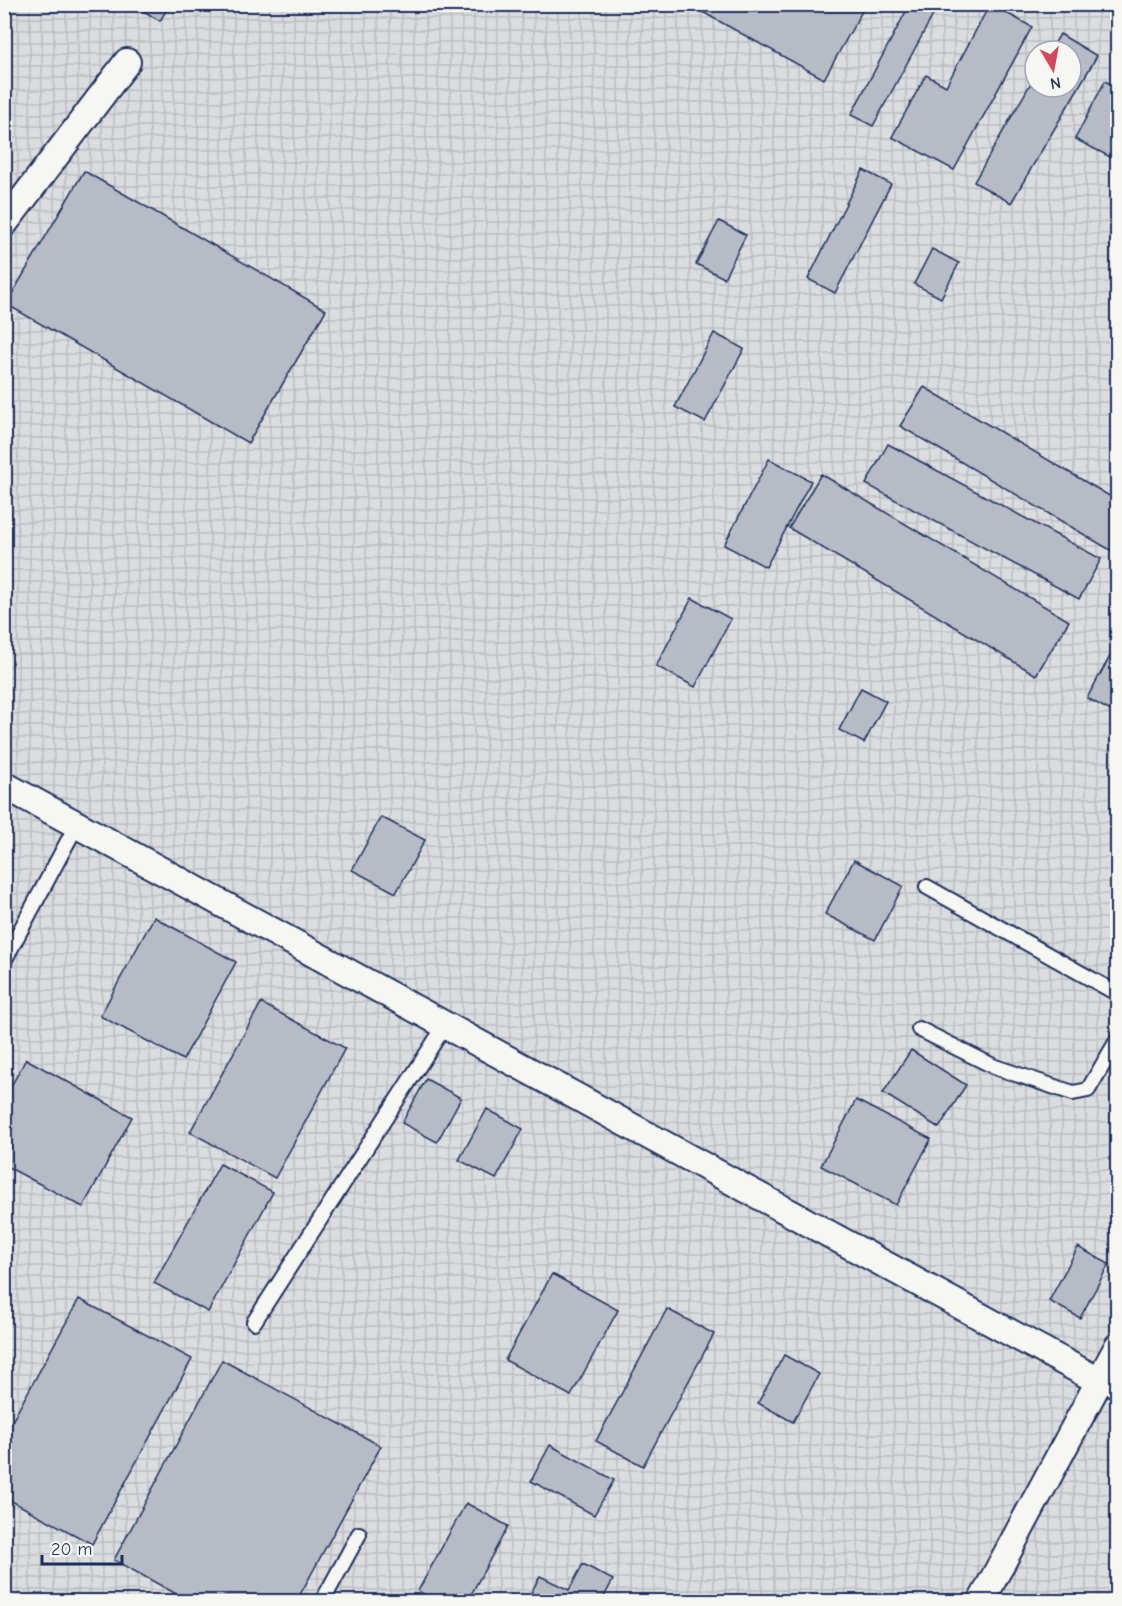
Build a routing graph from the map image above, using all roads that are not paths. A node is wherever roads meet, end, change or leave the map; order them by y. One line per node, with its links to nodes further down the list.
1 (127, 62): 2 (street)
2 (4, 224)
3 (4, 786): 4 (street)
4 (76, 826): 6 (lane); 8 (street)
5 (927, 886): 7 (lane)
6 (4, 961)
7 (1118, 994)
8 (444, 1026): 11 (lane); 13 (street)
9 (919, 1029): 10 (lane)
10 (1118, 1039)
11 (254, 1322)
12 (1118, 1346): 13 (street)
13 (1108, 1387): 16 (street)
14 (359, 1534): 15 (lane)
15 (322, 1602)
16 (981, 1602)

